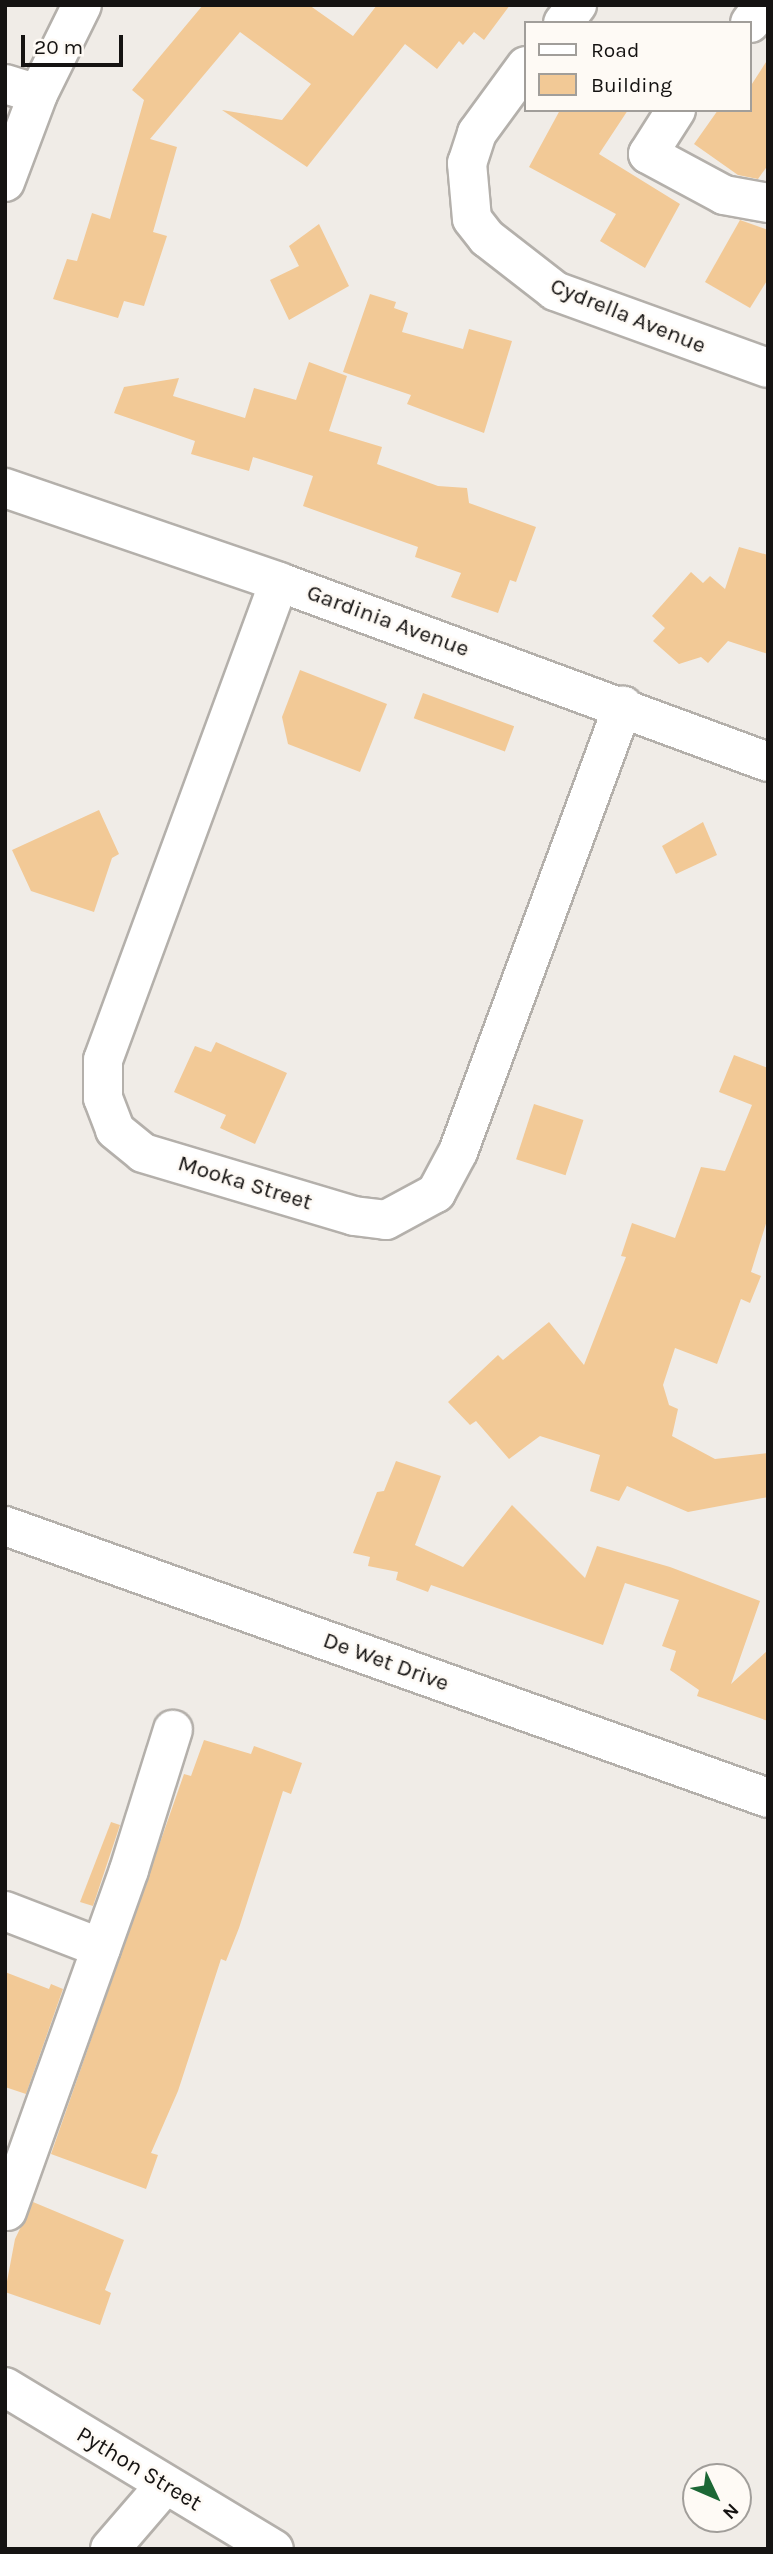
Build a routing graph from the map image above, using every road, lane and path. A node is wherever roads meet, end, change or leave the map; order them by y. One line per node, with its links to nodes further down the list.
1 (82, 5): 7 (street)
2 (577, 5): 4 (street)
3 (763, 5): 5 (street)
4 (565, 21)
5 (751, 21)
6 (524, 69): 11 (street, Cydrella Avenue)
7 (22, 89): 9 (street)
8 (675, 112): 10 (street)
9 (5, 182)
10 (768, 202)
11 (768, 368)
12 (5, 488): 13 (street, Gardinia Avenue)
13 (279, 582): 14 (street, Gardinia Avenue); 14 (street, Mooka Street)
14 (623, 706): 15 (street, Gardinia Avenue)
15 (768, 762)
16 (5, 1526): 18 (street, De Wet Drive)
17 (173, 1730): 21 (street)
18 (768, 1798)
19 (5, 1911): 21 (street)
20 (5, 1933): 21 (street)
21 (97, 1959): 22 (street)
22 (9, 2192)
23 (5, 2387): 24 (street, Python Street)
24 (165, 2485): 25 (street); 26 (street, Python Street)
25 (110, 2549)
26 (274, 2549)

